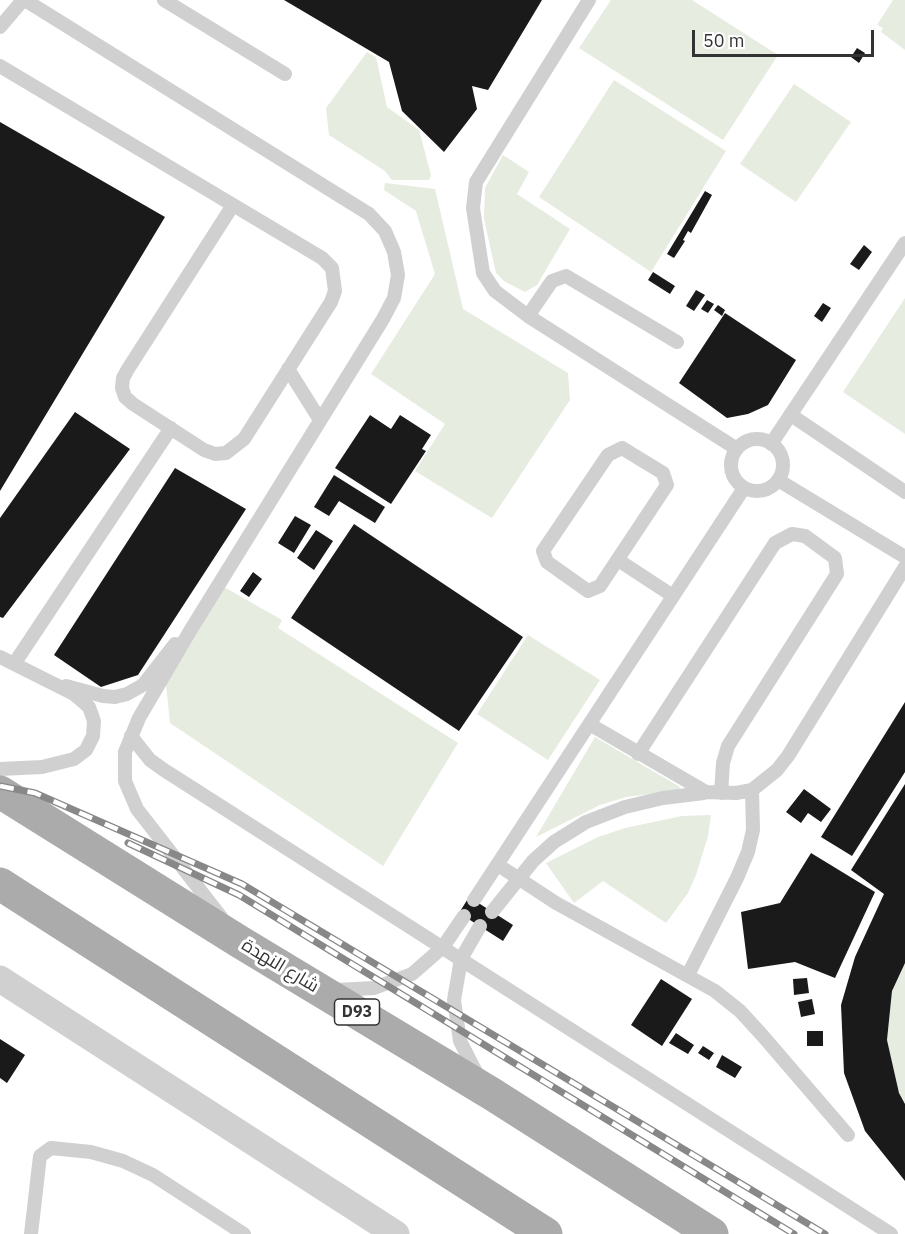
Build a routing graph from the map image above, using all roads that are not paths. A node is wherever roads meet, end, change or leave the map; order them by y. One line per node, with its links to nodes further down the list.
1 (24, 0): 4 (lane); 13 (lane)
2 (164, 0): 6 (lane)
3 (589, 0): 9 (lane)
4 (0, 27)
5 (0, 66): 7 (lane)
6 (285, 74)
7 (232, 205): 11 (lane); 14 (lane)
8 (905, 243): 12 (lane)
9 (528, 316): 10 (lane); 16 (lane)
10 (677, 342)
11 (288, 369): 13 (lane); 14 (lane)
12 (791, 415): 15 (lane); 19 (lane)
13 (320, 420): 24 (lane)
14 (171, 428): 26 (lane)
15 (771, 444): 16 (lane); 17 (lane)
16 (737, 449): 18 (lane)
17 (778, 480): 18 (lane); 20 (lane)
18 (744, 488): 23 (lane)
19 (905, 492)
20 (905, 557)
21 (618, 560): 21 (lane); 23 (lane)
22 (905, 567): 32 (lane)
23 (673, 596): 28 (lane)
24 (190, 631): 27 (lane); 29 (lane)
25 (0, 657): 26 (lane)
26 (14, 664): 27 (lane)
27 (61, 686): 31 (lane)
28 (591, 725): 30 (lane); 36 (lane)
29 (131, 736): 43 (lane); 44 (lane)
30 (638, 754): 34 (lane); 35 (lane)
31 (0, 769)
32 (752, 790): 35 (lane); 46 (lane)
33 (0, 792): 43 (main road, شارع النهدة / D93)
34 (706, 792): 35 (lane); 37 (lane)
35 (721, 793)
36 (498, 865): 37 (lane); 39 (lane)
37 (518, 878): 40 (lane); 46 (lane)
38 (0, 884): 51 (main road)
39 (474, 900)
40 (492, 912)
41 (464, 916): 44 (lane)
42 (480, 926): 45 (lane)
43 (240, 942): 48 (main road, شارع النهدة / D93)
44 (442, 948): 45 (lane); 48 (lane)
45 (461, 959): 49 (lane); 58 (lane)
46 (688, 975): 50 (lane)
47 (0, 979): 54 (street)
48 (313, 986): 49 (main road, شارع النهدة / D93)
49 (492, 1094): 57 (main road, شارع النهدة / D93)
50 (848, 1135)
51 (490, 1198): 55 (main road); 56 (main road)
52 (31, 1234): 53 (lane)
53 (244, 1234)
54 (396, 1234)
55 (512, 1234)
56 (546, 1234)
57 (712, 1234)
58 (891, 1234)

